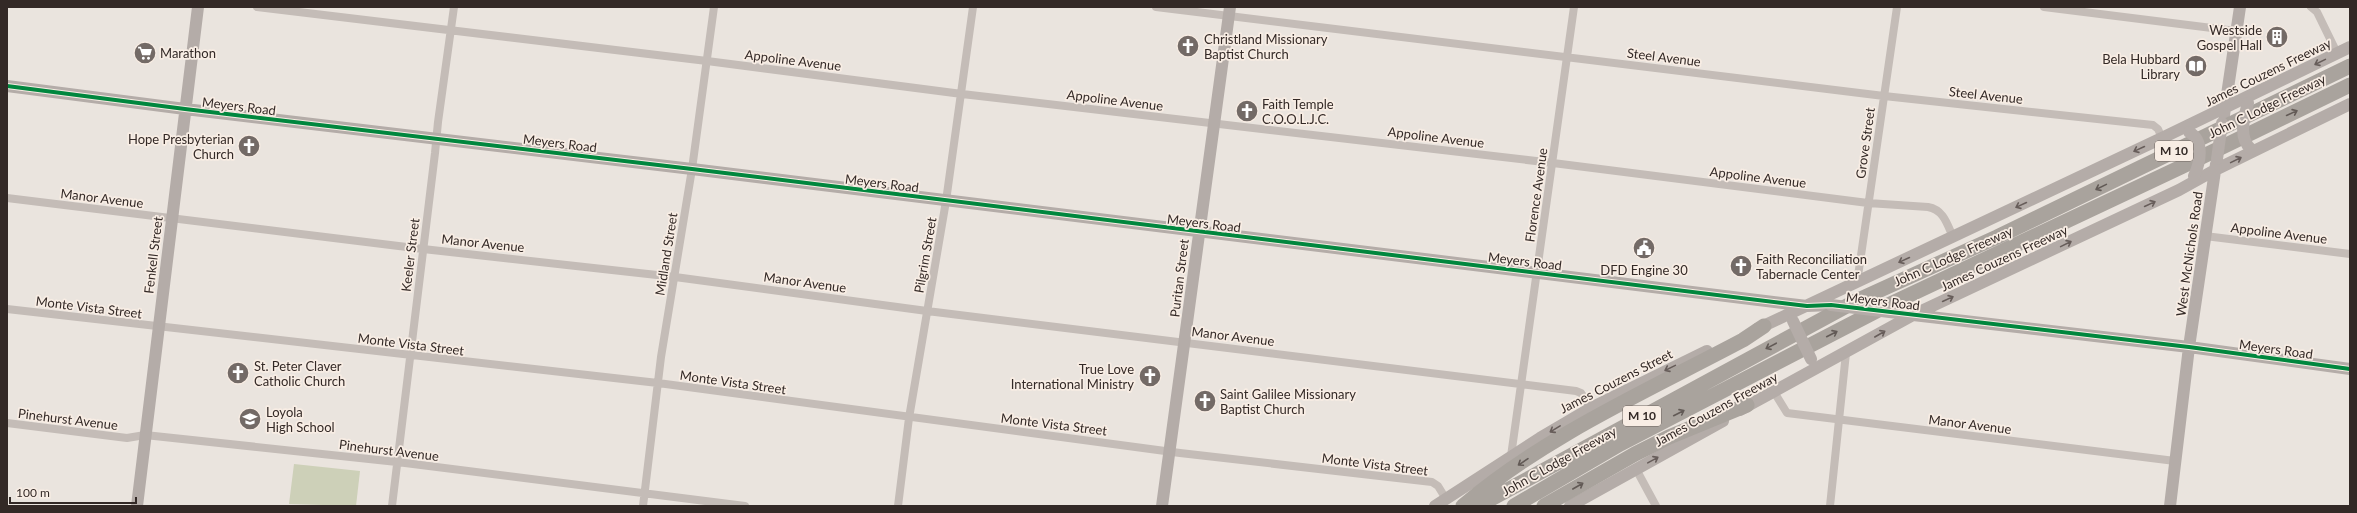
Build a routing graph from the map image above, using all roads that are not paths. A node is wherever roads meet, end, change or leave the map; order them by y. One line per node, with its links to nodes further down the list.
1 (198, 7): 27 (street, Fenkell Street)
2 (257, 7): 13 (street, Appoline Avenue)
3 (454, 7): 13 (street, Keeler Street)
4 (714, 7): 18 (street, Midland Street)
5 (973, 7): 23 (street, Pilgrim Street)
6 (1156, 7): 12 (street, Steel Avenue)
7 (1574, 7): 17 (street, Florence Avenue)
8 (1898, 7): 24 (street, Grove Street)
9 (2044, 7): 14 (street)
10 (2240, 7): 14 (street, West McNichols Road)
11 (2311, 7): 16 (street)
12 (1229, 11): 17 (street, Steel Avenue); 28 (street, Puritan Street)
13 (450, 30): 18 (street, Appoline Avenue); 31 (street, Keeler Street)
14 (2236, 31): 26 (street, West McNichols Road)
15 (2350, 47): 16 (street, James Couzens Freeway)
16 (2337, 53): 22 (street, James Couzens Freeway, one-way to 22)
17 (1567, 58): 24 (street, Steel Avenue); 33 (street, Florence Avenue)
18 (707, 61): 23 (street, Appoline Avenue); 35 (street, Midland Street)
19 (2350, 66): 86 (highway, John C Lodge Freeway / M 10, one-way to 86)
20 (2350, 85): 87 (highway, John C Lodge Freeway / M 10, one-way to 20)
21 (7, 86): 27 (street, Meyers Road)
22 (2261, 91): 26 (street, James Couzens Freeway); 32 (street, bridge)
23 (962, 94): 28 (street, Appoline Avenue); 38 (street, Pilgrim Street)
24 (1884, 96): 30 (street, Steel Avenue); 39 (street, Grove Street)
25 (2350, 104): 32 (street, James Couzens Freeway)
26 (2224, 108): 29 (street, James Couzens Freeway); 34 (street, West McNichols Road, bridge)
27 (185, 109): 31 (street, Meyers Road); 40 (street, Fenkell Street)
28 (1214, 124): 33 (street, Appoline Avenue); 41 (street, Puritan Street)
29 (2183, 132): 30 (street, James Couzens Freeway); 36 (street, bridge)
30 (2162, 138): 43 (street, James Couzens Freeway, one-way to 43)
31 (436, 139): 35 (street, Meyers Road); 44 (street, Keeler Street)
32 (2255, 149): 34 (street, James Couzens Freeway, one-way to 32)
33 (1553, 163): 39 (street, Appoline Avenue); 46 (street, Florence Avenue)
34 (2216, 164): 36 (street, James Couzens Freeway); 42 (street, West McNichols Road)
35 (692, 169): 38 (street, Meyers Road); 47 (street, Midland Street)
36 (2186, 187): 52 (street, James Couzens Freeway, one-way to 36)
37 (7, 198): 40 (street, Manor Avenue)
38 (946, 201): 41 (street, Meyers Road); 51 (street, Pilgrim Street)
39 (1868, 204): 43 (street, Appoline Avenue); 48 (street, Grove Street)
40 (172, 218): 44 (street, Manor Avenue); 54 (street, Fenkell Street)
41 (1199, 232): 46 (street, Meyers Road); 56 (street, Puritan Street)
42 (2205, 236): 45 (street, Appoline Avenue); 57 (street, West McNichols Road)
43 (1953, 237): 48 (street, James Couzens Freeway, one-way to 48)
44 (423, 249): 47 (street, Manor Avenue); 59 (street, Keeler Street)
45 (2350, 254)
46 (1538, 273): 49 (street, Meyers Road); 63 (street, Florence Avenue)
47 (675, 276): 51 (street, Manor Avenue); 62 (street, Midland Street)
48 (1857, 283): 49 (street, James Couzens Freeway)
49 (1807, 306): 52 (street, Meyers Road, bridge); 53 (street, James Couzens Street)
50 (7, 309): 54 (street, Monte Vista Street)
51 (927, 311): 56 (street, Manor Avenue); 67 (street, Pilgrim Street)
52 (1913, 315): 57 (street, Meyers Road); 58 (street, James Couzens Freeway, one-way to 52)
53 (1791, 318): 55 (street, James Couzens Street); 60 (street, bridge)
54 (158, 326): 59 (street, Monte Vista Street); 70 (street, Fenkell Street)
55 (1764, 326): 66 (street, James Couzens Street, one-way to 66); 85 (highway, one-way to 85)
56 (1185, 342): 63 (street, Manor Avenue); 71 (street, Puritan Street)
57 (2189, 347): 61 (street, Meyers Road); 73 (street, West McNichols Road)
58 (1846, 353): 60 (street, James Couzens Freeway); 68 (street)
59 (410, 356): 62 (street, Monte Vista Street); 74 (street, Keeler Street)
60 (1813, 364): 64 (street, James Couzens Freeway)
61 (2350, 369)
62 (658, 383): 67 (street, Monte Vista Street); 76 (street, Midland Street)
63 (1522, 385): 66 (street, Manor Avenue); 72 (street, Florence Avenue)
64 (1774, 392): 65 (street, James Couzens Freeway); 68 (street, Manor Avenue)
65 (1747, 405): 75 (street, James Couzens Freeway, one-way to 65); 88 (highway, one-way to 65)
66 (1590, 408): 72 (street, James Couzens Street, one-way to 72)
67 (909, 418): 71 (street, Monte Vista Street); 82 (street, Pilgrim Street)
68 (1840, 420): 73 (street, Manor Avenue); 91 (street)
69 (7, 423): 70 (street, Pinehurst Avenue)
70 (145, 435): 74 (street, Pinehurst Avenue); 78 (street, Fenkell Street)
71 (1170, 450): 77 (street, Monte Vista Street); 83 (street, Puritan Street)
72 (1511, 456): 77 (street, James Couzens Street)
73 (2175, 461): 92 (street, West McNichols Road)
74 (397, 462): 76 (street, Pinehurst Avenue); 79 (street, Keeler Street)
75 (1636, 469): 89 (street, James Couzens Freeway); 90 (street)
76 (645, 494): 80 (street, Midland Street); 81 (street, Pinehurst Avenue)
77 (1446, 499): 84 (street)
78 (137, 506)
79 (392, 506)
80 (643, 506)
81 (745, 506)
82 (898, 506)
83 (1162, 506)
84 (1435, 506)
85 (1462, 506)
86 (1478, 506)
87 (1514, 506)
88 (1544, 506)
89 (1570, 506)
90 (1656, 506)
91 (1830, 506)
92 (2170, 506)

